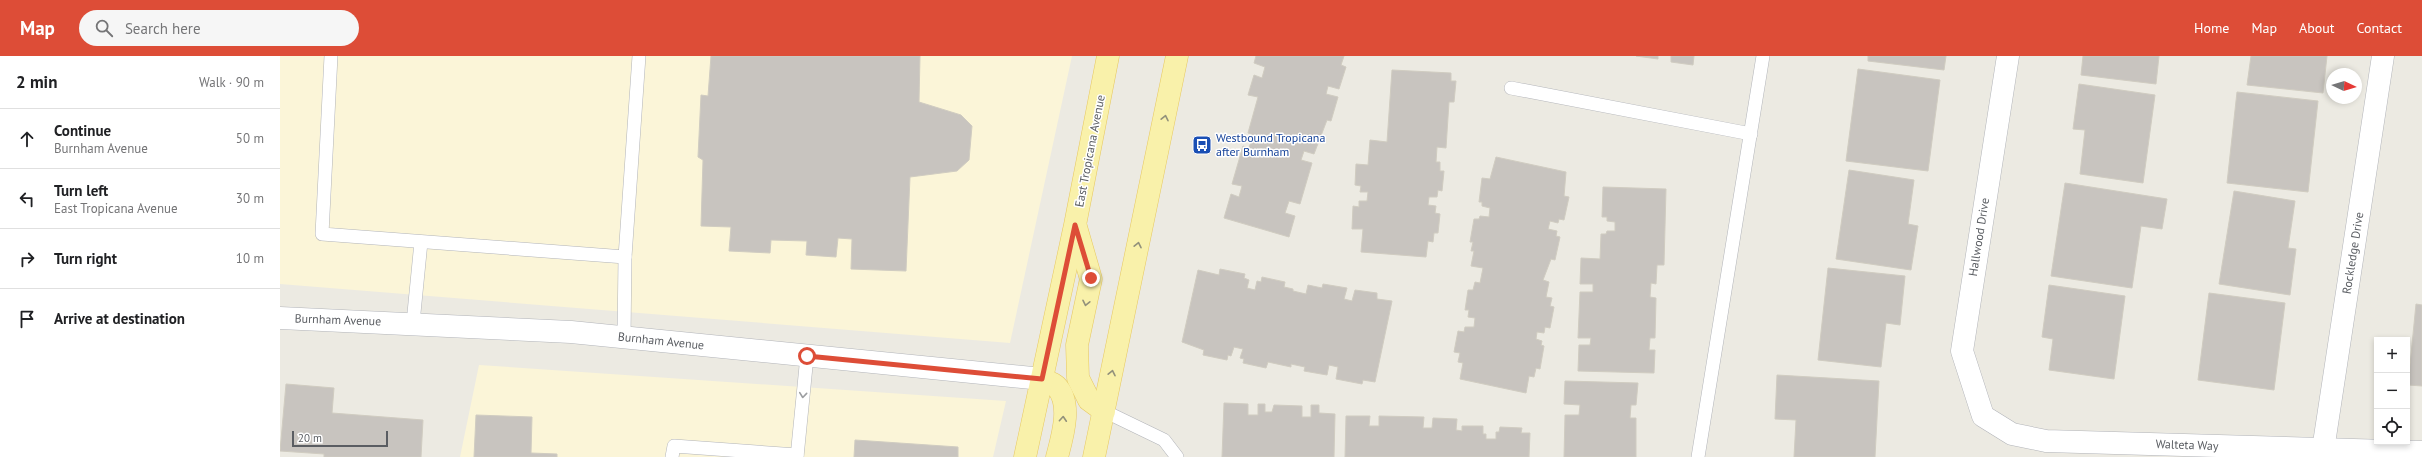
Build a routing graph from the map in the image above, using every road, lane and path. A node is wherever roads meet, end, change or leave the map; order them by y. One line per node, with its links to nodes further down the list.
1 (331, 56): 11 (lane)
2 (639, 56): 12 (lane)
3 (1108, 56): 10 (main road, East Tropicana Avenue)
4 (1177, 56): 18 (main road, one-way to 4)
5 (1763, 56): 9 (lane)
6 (2008, 56): 19 (street, Hallwood Drive)
7 (2383, 56): 20 (street, Rockledge Drive)
8 (1511, 88): 9 (lane)
9 (1751, 134): 28 (lane)
10 (1075, 225): 17 (main road, East Tropicana Avenue); 18 (main road, one-way to 18)
11 (421, 242): 12 (lane); 14 (lane)
12 (625, 257): 15 (lane)
13 (280, 318): 14 (street, Burnham Avenue)
14 (412, 323): 15 (street, Burnham Avenue)
15 (624, 337): 16 (street, Burnham Avenue)
16 (807, 356): 17 (street, Burnham Avenue); 22 (lane, one-way to 22)
17 (1042, 379): 24 (main road, East Tropicana Avenue); 25 (main road, one-way to 17)
18 (1104, 411): 26 (main road); 27 (lane)
19 (1983, 416): 20 (street, Walteta Way)
20 (2323, 450): 21 (street, Walteta Way)
21 (2422, 452)
22 (797, 456): 23 (lane)
23 (672, 457)
24 (1025, 457)
25 (1057, 457)
26 (1094, 457)
27 (1177, 457)
28 (1698, 457)

